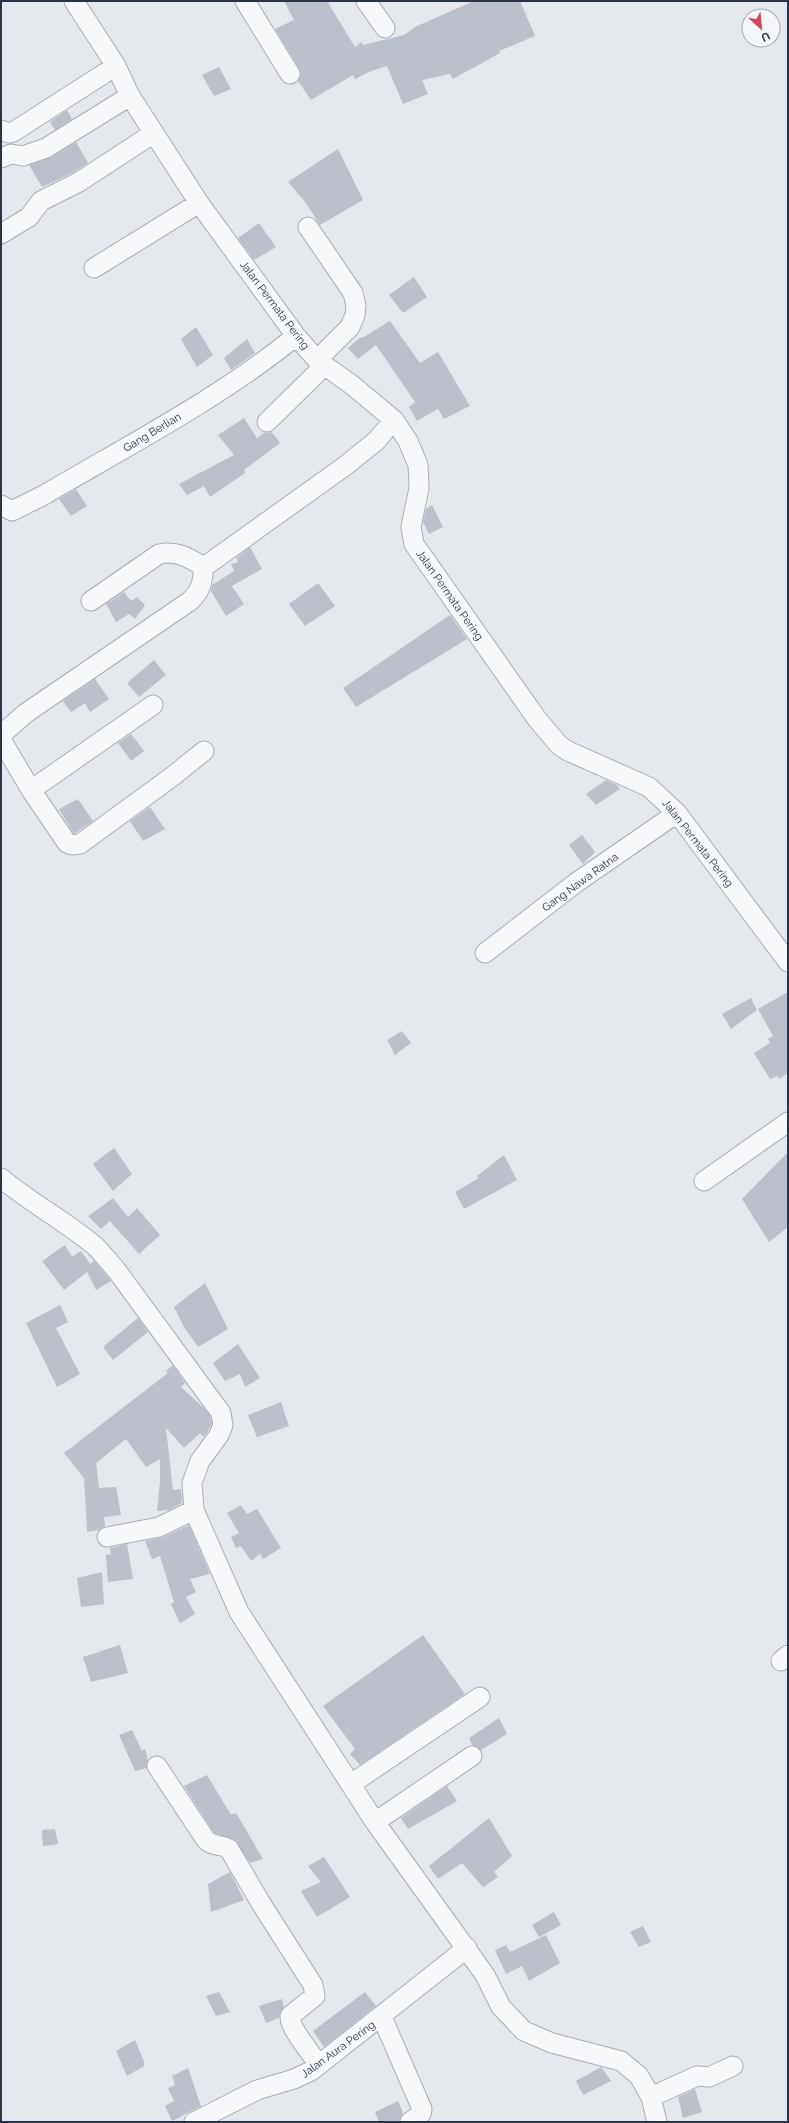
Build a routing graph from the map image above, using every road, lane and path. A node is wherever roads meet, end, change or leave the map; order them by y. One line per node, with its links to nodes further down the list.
1 (74, 1): 5 (street, Jalan Permata Pering)
2 (245, 1): 6 (street)
3 (366, 1): 4 (street)
4 (385, 28)
5 (116, 66): 7 (street, Jalan Permata Pering); 8 (street)
6 (290, 74)
7 (130, 96): 9 (street, Jalan Permata Pering); 10 (street)
8 (1, 130)
9 (154, 133): 11 (street, Jalan Permata Pering); 13 (street)
10 (1, 158)
11 (200, 203): 14 (street); 15 (street, Jalan Permata Pering)
12 (308, 227): 16 (street)
13 (1, 234)
14 (94, 268)
15 (296, 336): 16 (street, Jalan Permata Pering); 19 (street, Gang Berlian)
16 (321, 363): 17 (street, Jalan Permata Pering); 18 (street)
17 (394, 420): 20 (street); 25 (street, Jalan Permata Pering)
18 (267, 422)
19 (1, 505)
20 (204, 567): 21 (street); 24 (street)
21 (91, 601)
22 (152, 705): 24 (street)
23 (204, 751): 24 (street)
24 (31, 790)
25 (677, 813): 26 (street, Gang Nawa Ratna); 27 (street, Jalan Permata Pering)
26 (485, 953)
27 (788, 962)
28 (788, 1122): 30 (street)
29 (1, 1178): 31 (street)
30 (704, 1181)
31 (194, 1510): 32 (street); 36 (street)
32 (107, 1537)
33 (480, 1697): 36 (street)
34 (472, 1756): 37 (street)
35 (157, 1766): 40 (street)
36 (351, 1784): 37 (street)
37 (375, 1822): 38 (street)
38 (467, 1948): 39 (street, Jalan Aura Pering); 42 (street)
39 (382, 2017): 40 (street, Jalan Aura Pering); 44 (street)
40 (319, 2065): 43 (street, Jalan Aura Pering)
41 (733, 2066): 42 (street)
42 (651, 2097): 45 (street)
43 (194, 2122)
44 (410, 2122)
45 (657, 2122)

